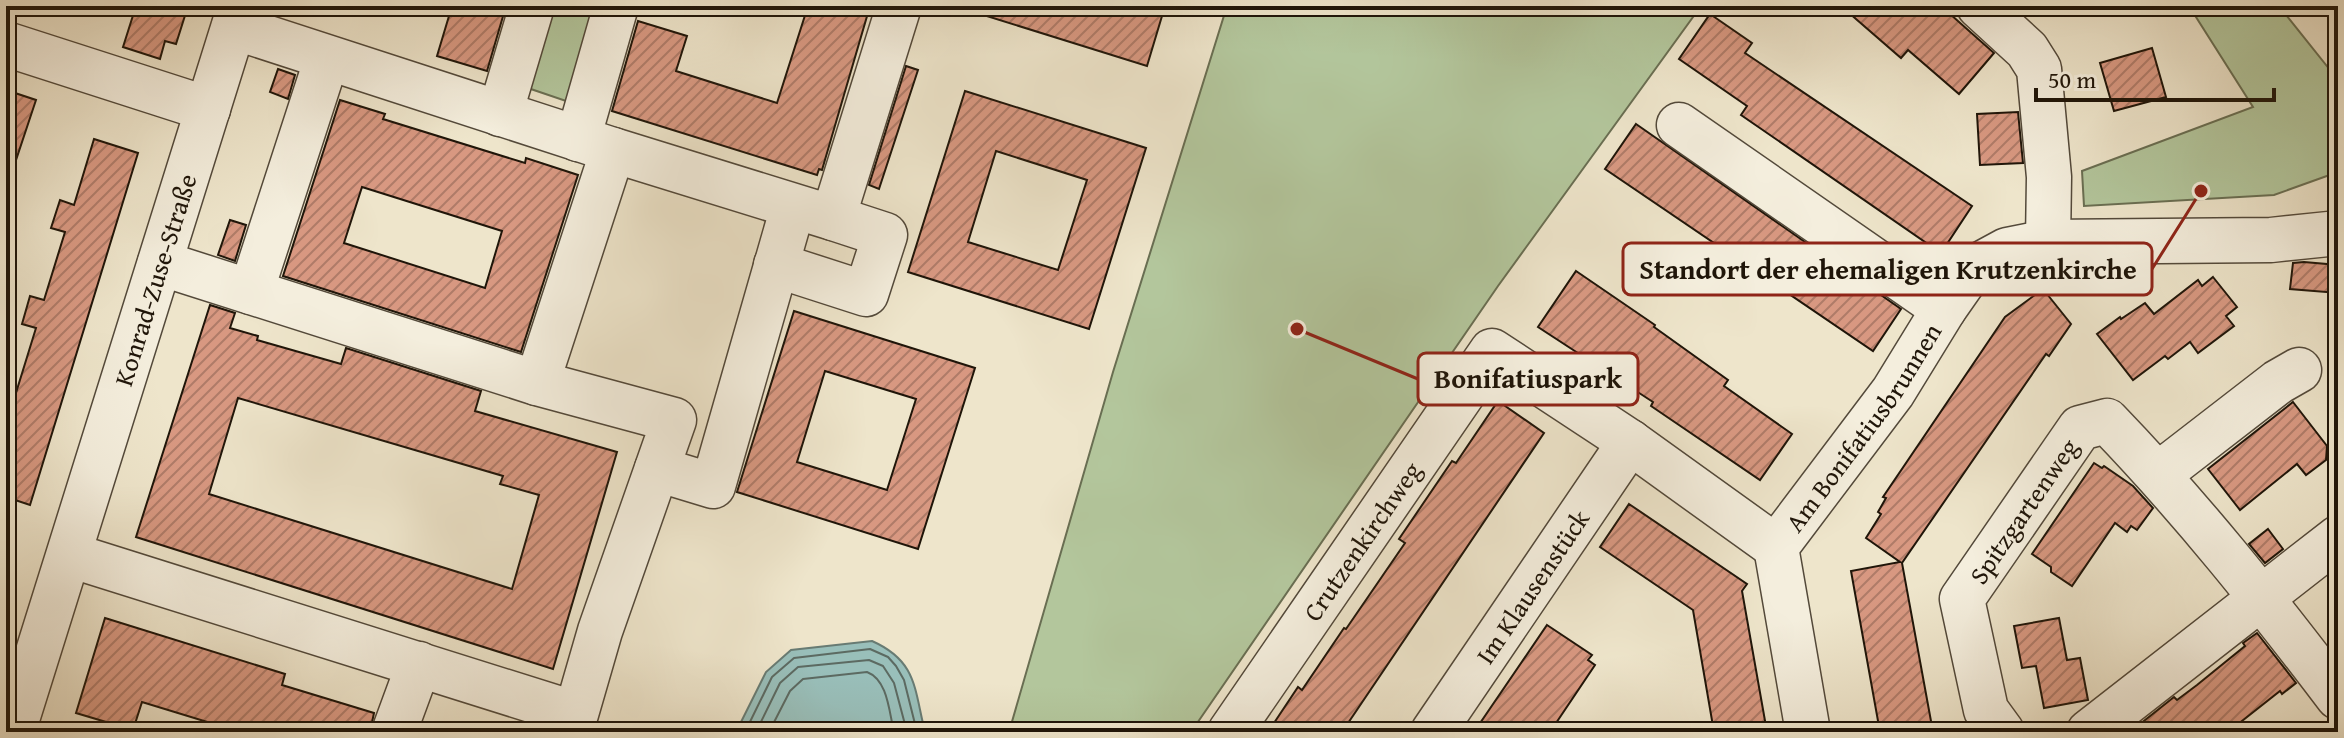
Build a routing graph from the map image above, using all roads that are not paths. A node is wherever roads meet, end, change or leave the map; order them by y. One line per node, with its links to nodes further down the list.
1 (532, 6): 9 (street)
2 (616, 6): 11 (street)
3 (899, 6): 12 (street)
4 (1979, 6): 14 (street)
5 (237, 17): 7 (street); 8 (street, Konrad-Zuse-Straße)
6 (6, 44): 8 (street)
7 (327, 58): 9 (street); 17 (street)
8 (208, 109): 15 (street, Konrad-Zuse-Straße)
9 (500, 114): 11 (street)
10 (1679, 125): 18 (street, Am Bonifatiusbrunnen)
11 (596, 145): 12 (street); 20 (street)
12 (813, 213): 16 (street); 16 (street)
13 (2338, 233): 14 (street, Am Bonifatiusbrunnen)
14 (2048, 242): 18 (street, Am Bonifatiusbrunnen)
15 (160, 263): 17 (street); 28 (street, Konrad-Zuse-Straße)
16 (776, 265): 22 (street)
17 (251, 292): 20 (street)
18 (1944, 309): 27 (street, Am Bonifatiusbrunnen)
19 (2299, 370): 25 (street)
20 (537, 383): 21 (street)
21 (674, 420): 22 (street); 24 (street)
22 (727, 438): 24 (street)
23 (1630, 442): 27 (street); 34 (street, Crutzenkirchweg); 35 (street, Im Klausenstück)
24 (657, 469): 30 (street)
25 (2159, 474): 29 (street, Spitzgartenweg); 37 (street, Spitzgartenweg)
26 (2338, 538): 29 (street)
27 (1776, 547): 36 (street, Am Bonifatiusbrunnen)
28 (70, 555): 30 (street); 32 (street, Konrad-Zuse-Straße)
29 (2262, 597): 31 (street, Spitzgartenweg); 38 (street)
30 (419, 664): 33 (street)
31 (2338, 697)
32 (13, 732)
33 (394, 732)
34 (1230, 732)
35 (1433, 732)
36 (1808, 732)
37 (2002, 732)
38 (2089, 732)

